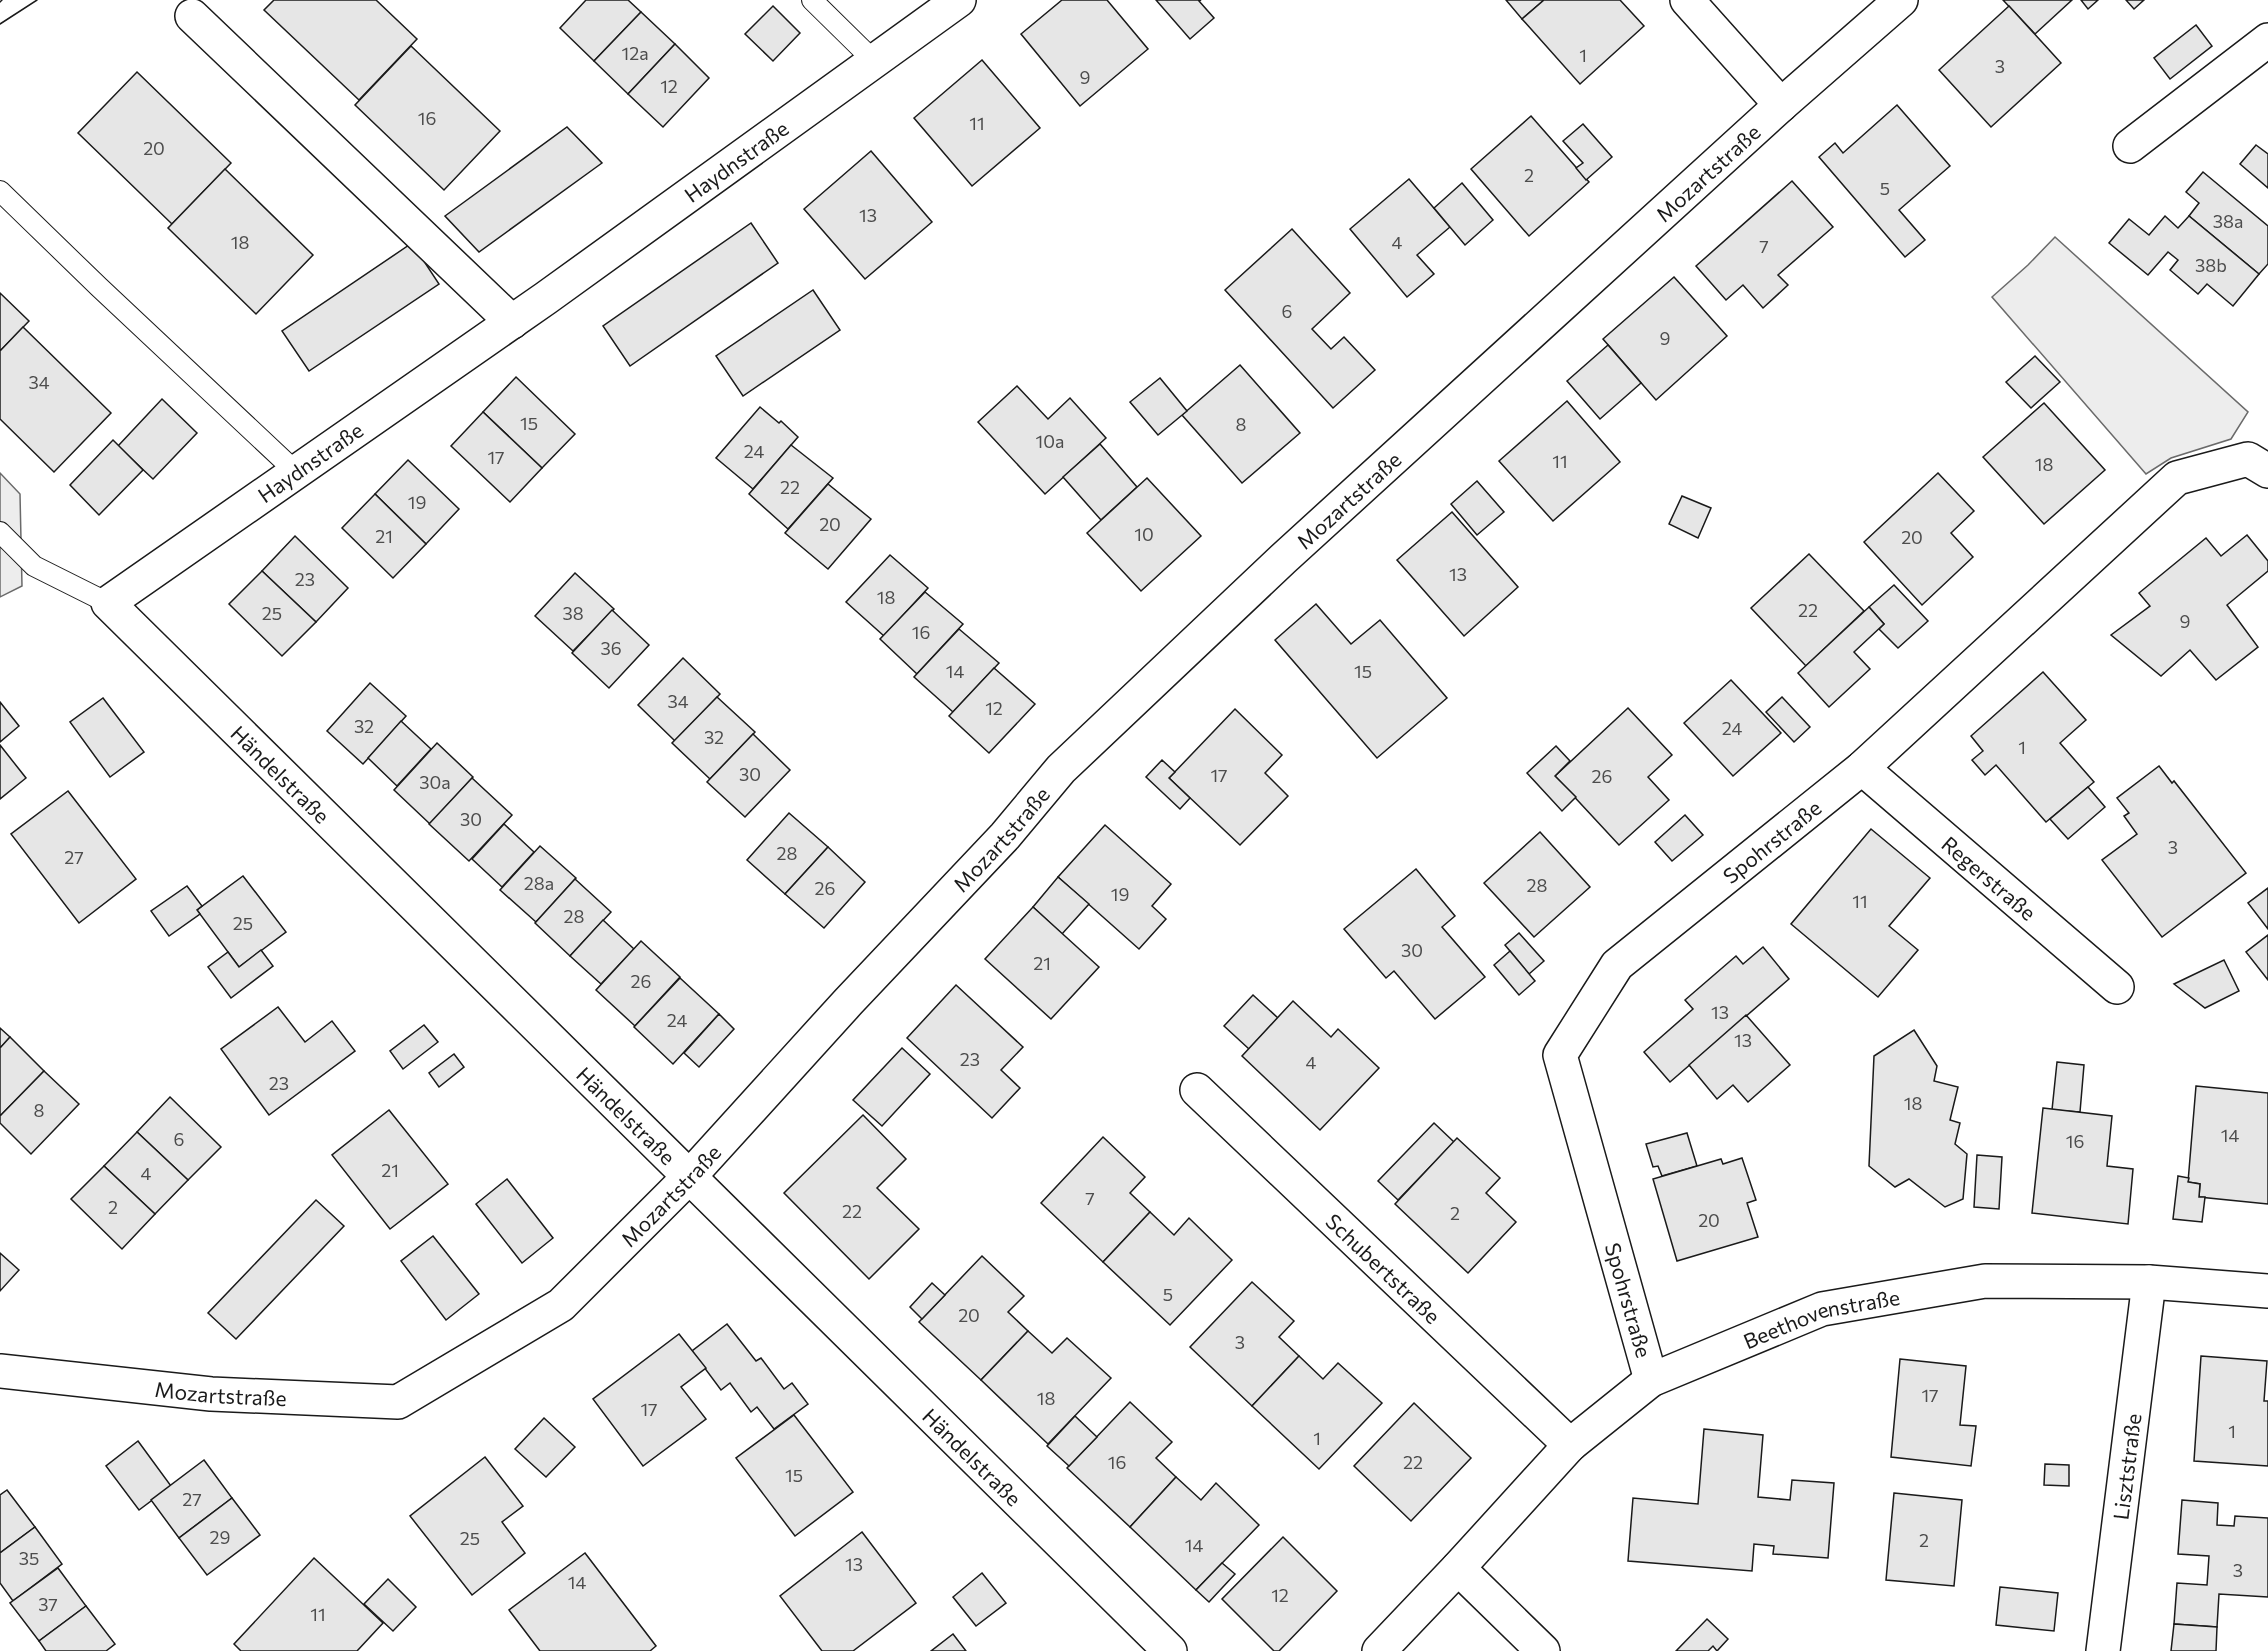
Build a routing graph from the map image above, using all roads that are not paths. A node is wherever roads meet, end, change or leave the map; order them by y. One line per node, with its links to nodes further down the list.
1 (812, 0): 7 (lane)
2 (959, 0): 7 (street, Haydnstraße)
3 (1686, 0): 8 (street)
4 (1901, 0): 8 (street, Mozartstraße)
5 (192, 16): 11 (street)
6 (2268, 40): 9 (street)
7 (874, 61): 11 (street, Haydnstraße)
8 (1781, 105): 19 (street, Mozartstraße)
9 (2130, 146)
10 (0, 191): 13 (lane)
11 (512, 322): 13 (street, Haydnstraße)
12 (2268, 471): 16 (street, Spohrstraße)
13 (296, 472): 15 (street, Haydnstraße)
14 (0, 532): 15 (lane)
15 (108, 603): 19 (street, Händelstraße)
16 (1862, 768): 17 (street, Regerstraße); 23 (street, Spohrstraße)
17 (2117, 987)
18 (1197, 1090): 24 (street, Schubertstraße)
19 (688, 1177): 22 (street, Mozartstraße); 26 (street, Händelstraße)
20 (2149, 1282): 21 (street, Beethovenstraße); 23 (street, Beethovenstraße); 29 (street, Lisztstraße)
21 (2268, 1292)
22 (0, 1371)
23 (1651, 1380): 24 (street, Beethovenstraße)
24 (1570, 1445): 25 (street, Beethovenstraße)
25 (1458, 1568): 27 (street, Beethovenstraße); 28 (street)
26 (1170, 1651)
27 (1379, 1651)
28 (1543, 1651)
29 (2103, 1651)

